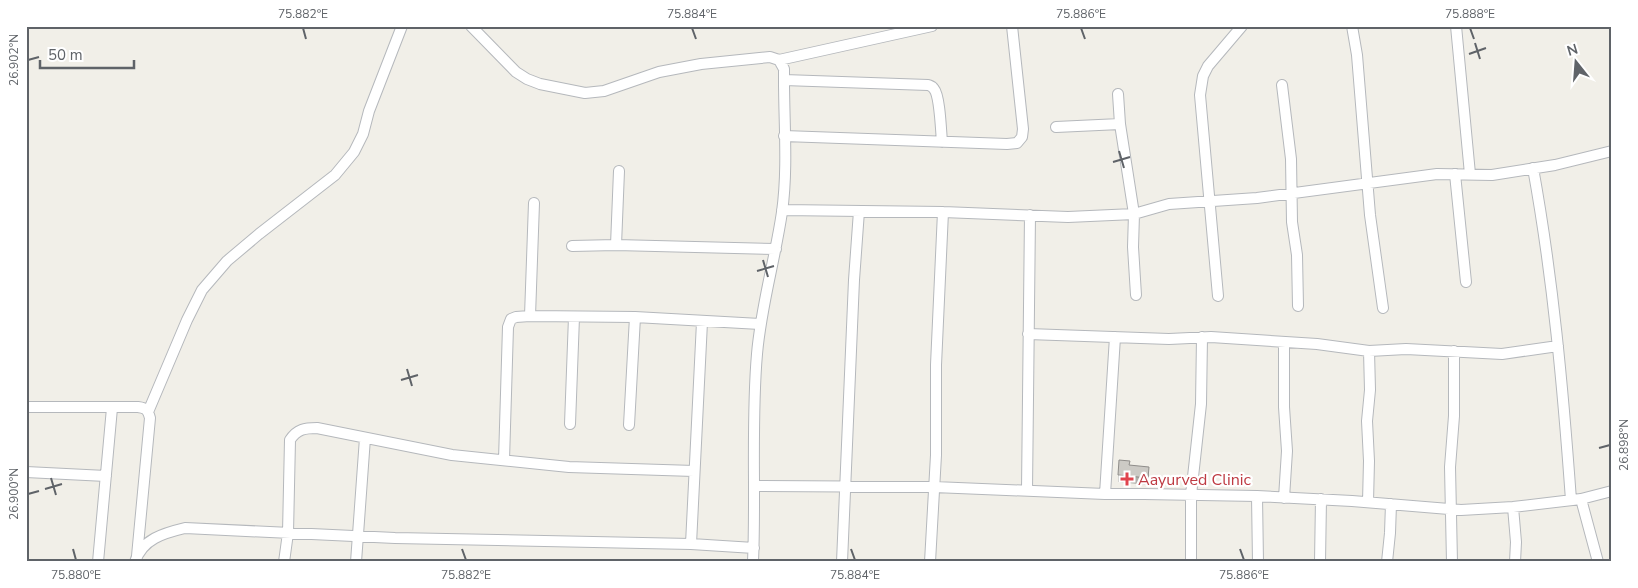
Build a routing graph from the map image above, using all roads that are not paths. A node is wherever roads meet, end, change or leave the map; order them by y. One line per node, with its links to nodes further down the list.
1 (402, 26): 52 (street)
2 (471, 26): 8 (street)
3 (932, 26): 8 (street)
4 (1012, 26): 15 (street)
5 (1242, 26): 23 (street)
6 (1352, 26): 21 (street)
7 (1456, 26): 20 (street)
8 (779, 60): 9 (street)
9 (784, 80): 14 (street); 15 (street)
10 (1282, 85): 22 (street)
11 (1118, 94): 12 (street)
12 (1120, 124): 13 (street); 28 (street)
13 (1056, 127)
14 (784, 136): 15 (street); 25 (street)
15 (942, 142)
16 (1611, 153): 17 (street)
17 (1533, 168): 20 (street); 47 (street)
18 (620, 170): 30 (street)
19 (1455, 174): 20 (street); 21 (street); 33 (street)
20 (1470, 174)
21 (1368, 184): 22 (street); 37 (street)
22 (1293, 194): 23 (street); 36 (street)
23 (1210, 201): 28 (street); 35 (street)
24 (534, 203): 38 (street)
25 (782, 210): 26 (street); 32 (street)
26 (859, 211): 27 (street); 62 (street)
27 (943, 212): 29 (street); 61 (street)
28 (1134, 214): 29 (street); 34 (street)
29 (1030, 216): 43 (street)
30 (616, 245): 31 (street); 32 (street)
31 (572, 246)
32 (776, 249): 42 (street)
33 (1466, 282)
34 (1136, 295)
35 (1218, 296)
36 (1298, 306)
37 (1383, 308)
38 (530, 316): 39 (street); 56 (street)
39 (574, 317): 40 (street); 53 (street)
40 (635, 317): 41 (street); 54 (street)
41 (702, 322): 42 (street); 57 (street)
42 (760, 324): 60 (street)
43 (1028, 334): 44 (street); 63 (street)
44 (1115, 336): 45 (street); 65 (street)
45 (1202, 337): 46 (street); 66 (street)
46 (1284, 342): 48 (street); 68 (street)
47 (1558, 346): 49 (street); 70 (street)
48 (1369, 351): 49 (street); 71 (street)
49 (1454, 351): 74 (street)
50 (26, 407): 51 (street)
51 (112, 408): 52 (street); 59 (street)
52 (148, 412): 79 (street)
53 (570, 424)
54 (629, 425)
55 (365, 438): 56 (street); 75 (street); 76 (street)
56 (504, 460): 57 (street)
57 (694, 471): 77 (street)
58 (26, 472): 59 (street)
59 (106, 476): 80 (street)
60 (755, 486): 62 (street); 78 (street)
61 (934, 487): 62 (street); 63 (street); 85 (street)
62 (846, 488): 84 (street)
63 (1027, 490): 65 (street)
64 (1612, 491): 70 (street)
65 (1105, 494): 66 (street)
66 (1191, 495): 67 (street); 86 (street)
67 (1257, 496): 68 (street); 87 (street)
68 (1284, 498): 69 (street)
69 (1321, 499): 71 (street); 88 (street)
70 (1576, 499): 73 (street); 92 (street)
71 (1368, 502): 72 (street)
72 (1390, 504): 74 (street); 89 (street)
73 (1513, 507): 74 (street); 91 (street)
74 (1450, 509): 90 (street)
75 (288, 533): 76 (street); 79 (street); 81 (street)
76 (357, 536): 77 (street); 82 (street)
77 (691, 544): 78 (street)
78 (754, 548): 83 (street)
79 (136, 559)
80 (98, 562)
81 (284, 562)
82 (356, 562)
83 (753, 562)
84 (842, 562)
85 (930, 562)
86 (1192, 562)
87 (1258, 562)
88 (1320, 562)
89 (1387, 562)
90 (1452, 562)
91 (1515, 562)
92 (1598, 562)

